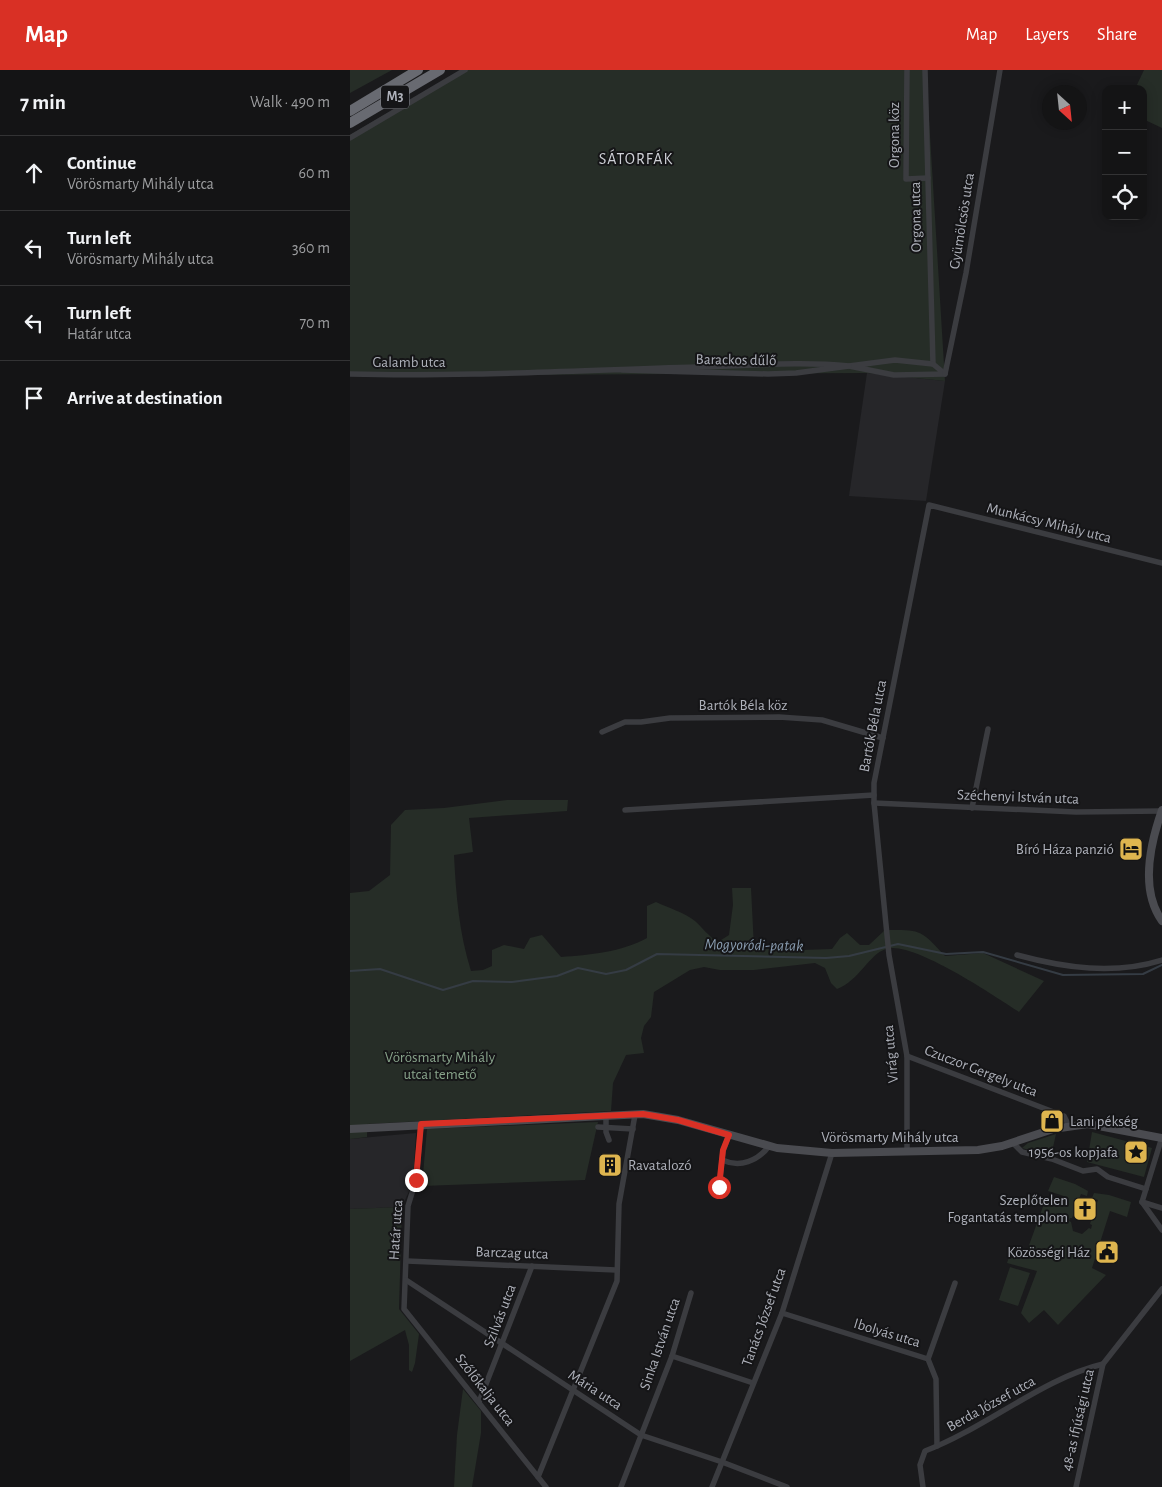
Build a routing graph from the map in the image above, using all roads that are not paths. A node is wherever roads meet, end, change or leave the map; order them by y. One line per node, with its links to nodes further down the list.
1 (418, 70): 7 (highway, M3)
2 (440, 70): 8 (highway, M3)
3 (465, 70): 9 (street)
4 (907, 70): 10 (street, Orgona köz)
5 (925, 70): 10 (street, Orgona utca)
6 (1000, 70): 15 (street, Gyümölcsös utca)
7 (350, 111)
8 (350, 123)
9 (350, 138)
10 (928, 178): 11 (street, Orgona utca)
11 (933, 364): 12 (street, Barackos dűlő); 15 (street)
12 (849, 366): 14 (street, Barackos dűlő); 15 (street, Barackos dűlő)
13 (350, 374): 14 (street, Galamb utca)
14 (469, 374)
15 (945, 374)
16 (930, 505): 17 (street, Munkácsy Mihály utca); 20 (street, Bartók Béla utca)
17 (1162, 563)
18 (988, 730): 23 (street)
19 (602, 732): 20 (street, Bartók Béla köz)
20 (883, 738): 21 (street, Bartók Béla utca)
21 (874, 795): 22 (street, Bartók Béla utca); 24 (street)
22 (874, 803): 23 (street, Széchenyi István utca); 27 (street, Bartók Béla utca)
23 (972, 808): 25 (street, Széchenyi István utca)
24 (625, 810)
25 (1162, 811): 26 (main road)
26 (1162, 921)
27 (889, 955): 30 (street, Virág utca)
28 (1017, 955): 29 (street)
29 (1162, 960)
30 (907, 1056): 34 (street, Czuczor Gergely utca); 44 (street, Virág utca)
31 (635, 1114): 32 (main road, Vörösmarty Mihály utca); 38 (street); 39 (main road, Vörösmarty Mihály utca)
32 (606, 1116): 33 (main road, Vörösmarty Mihály utca); 36 (street)
33 (421, 1124): 37 (main road, Vörösmarty Mihály utca); 52 (street, Határ utca)
34 (1069, 1126): 40 (main road, Vörösmarty Mihály utca); 42 (main road, Vörösmarty Mihály utca)
35 (598, 1127): 36 (street)
36 (606, 1128): 38 (street); 41 (street)
37 (350, 1129)
38 (633, 1129): 54 (street)
39 (729, 1135): 43 (main road, Vörösmarty Mihály utca); 46 (street)
40 (1162, 1138): 48 (street)
41 (609, 1140)
42 (1012, 1142): 44 (main road, Vörösmarty Mihály utca); 48 (street)
43 (769, 1146): 45 (main road, Vörösmarty Mihály utca); 46 (street)
44 (907, 1152): 45 (main road, Vörösmarty Mihály utca)
45 (832, 1153): 60 (street, Tanács József utca)
46 (722, 1160): 47 (street)
47 (719, 1187)
48 (1146, 1189): 49 (street)
49 (1142, 1202): 50 (street); 51 (street)
50 (1162, 1208)
51 (1162, 1230)
52 (407, 1261): 53 (street, Barczag utca); 55 (street, Határ utca)
53 (532, 1266): 54 (street, Barczag utca); 61 (street, Szilvás utca)
54 (616, 1270): 66 (street)
55 (406, 1280): 59 (street, Határ utca); 61 (street, Mária utca)
56 (955, 1282): 63 (street)
57 (1162, 1289): 64 (street, 48-as ifjúsági utca)
58 (690, 1293): 62 (street, Sinka István utca)
59 (404, 1309): 67 (street, Szőlőkalja utca)
60 (782, 1314): 63 (street, Ibolyás utca); 65 (street, Tanács József utca)
61 (502, 1344): 66 (street, Mária utca); 67 (street, Szilvás utca)
62 (672, 1356): 65 (street); 68 (street, Sinka István utca)
63 (928, 1359): 69 (street, Ibolyás utca)
64 (1103, 1364): 69 (street, Berda József utca); 77 (street, 48-as ifjúsági utca)
65 (753, 1383): 70 (street, Tanács József utca)
66 (572, 1391): 68 (street, Mária utca); 71 (street)
67 (479, 1402): 71 (street, Szőlőkalja utca)
68 (641, 1435): 70 (street, Mária utca); 73 (street, Sinka István utca)
69 (937, 1446): 76 (street, Berda József utca)
70 (722, 1462): 74 (street, Tanács József utca); 75 (street, Mária utca)
71 (538, 1477): 72 (street, Szőlőkalja utca)
72 (546, 1487)
73 (620, 1487)
74 (712, 1487)
75 (787, 1487)
76 (923, 1487)
77 (1076, 1487)

